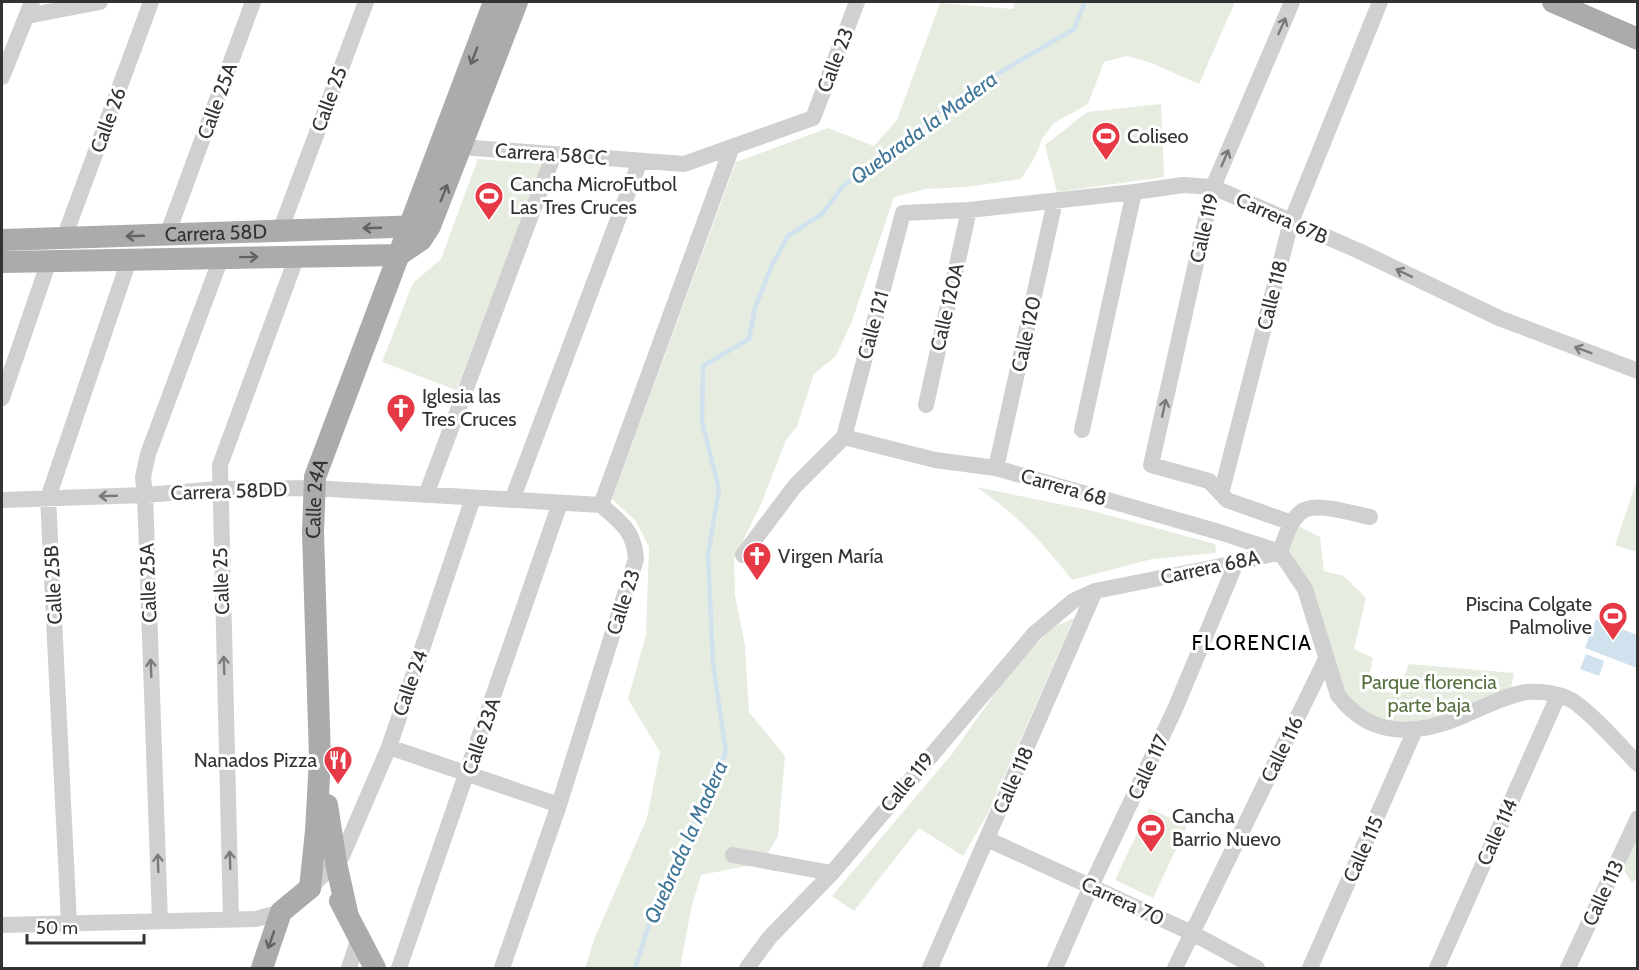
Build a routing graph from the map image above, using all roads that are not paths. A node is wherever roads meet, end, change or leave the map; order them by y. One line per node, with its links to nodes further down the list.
1 (100, 2): 11 (street)
2 (151, 2): 28 (street, Calle 26)
3 (253, 2): 27 (street, Calle 25A)
4 (366, 2): 26 (street, Calle 25)
5 (494, 2): 25 (main road, one-way to 25)
6 (517, 2): 15 (main road)
7 (857, 2): 14 (street, Calle 23)
8 (1292, 2): 19 (street, Calle 119, one-way to 8)
9 (1380, 2): 24 (street, Calle 118)
10 (1553, 2): 12 (main road)
11 (30, 9): 13 (street)
12 (1638, 39)
13 (2, 77)
14 (813, 118): 16 (street, Carrera 58CC)
15 (461, 147): 17 (street, Carrera 58CC); 25 (main road, one-way to 15)
16 (732, 147): 18 (street, Carrera 58CC); 52 (street)
17 (554, 154): 18 (street, Carrera 58CC); 46 (street)
18 (640, 161): 50 (street)
19 (1213, 187): 20 (street, Carrera 67B); 24 (street, Carrera 67B); 44 (street, Calle 119, one-way to 19)
20 (1134, 192): 21 (street, Carrera 67B); 39 (street)
21 (1055, 201): 22 (street, Carrera 67B); 41 (street, Calle 120)
22 (969, 210): 23 (street, Carrera 67B); 38 (street, Calle 120A)
23 (903, 213): 40 (street, Calle 121)
24 (1291, 222): 36 (street, Carrera 67B, one-way to 24); 44 (street, Calle 118)
25 (420, 226): 26 (main road, Carrera 58D, one-way to 26); 30 (main road)
26 (280, 231): 27 (main road, Carrera 58D)
27 (167, 235): 28 (main road, Carrera 58D, one-way to 28)
28 (64, 238): 29 (main road, Carrera 58D)
29 (2, 240)
30 (399, 255): 31 (main road, Carrera 58D); 42 (main road, Calle 24A)
31 (297, 256): 32 (main road, Carrera 58D, one-way to 31); 43 (street, Calle 25)
32 (221, 258): 33 (main road, Carrera 58D); 45 (street, Calle 25A)
33 (129, 260): 34 (main road, Carrera 58D); 47 (street, Calle 25B)
34 (49, 261): 35 (main road, Carrera 58D); 37 (street)
35 (2, 262)
36 (1638, 372)
37 (2, 398)
38 (926, 405)
39 (1082, 430)
40 (844, 437): 41 (street, Carrera 68); 56 (street)
41 (996, 468): 55 (street, Carrera 68)
42 (313, 488): 43 (street, Carrera 58DD); 46 (street, Carrera 58DD); 64 (main road, Calle 24A)
43 (219, 489): 45 (street, Carrera 58DD); 78 (street, Calle 25, one-way to 43)
44 (1221, 494): 53 (street)
45 (145, 495): 47 (street, Carrera 58DD, one-way to 47); 79 (street, Calle 25A, one-way to 45)
46 (426, 495): 48 (street, Carrera 58DD)
47 (48, 498): 49 (street, Carrera 58DD); 80 (street, Calle 25B)
48 (473, 498): 50 (street, Carrera 58DD); 63 (street, Calle 24)
49 (2, 500)
50 (512, 500): 51 (street, Carrera 58DD)
51 (560, 503): 52 (street, Carrera 58DD); 66 (street, Calle 23A)
52 (601, 505): 67 (street, Calle 23)
53 (1296, 517): 54 (street); 55 (street)
54 (1370, 517)
55 (1280, 552): 57 (street, Carrera 68A); 60 (street, Carrera 68A)
56 (743, 555)
57 (1236, 563): 58 (street, Carrera 68A); 74 (street, Calle 117)
58 (1095, 591): 59 (street, Carrera 68A); 70 (street, Calle 118)
59 (1073, 601): 73 (street, Calle 119)
60 (1326, 659): 62 (street, Carrera 68A); 82 (street, Calle 116)
61 (1558, 696): 62 (street, Carrera 68A); 65 (street, Carrera 68A); 95 (street, Calle 114)
62 (1415, 730): 94 (street, Calle 115)
63 (389, 747): 66 (street); 72 (street, Calle 24)
64 (320, 759): 69 (main road, Calle 24A); 72 (main road, Calle 24A)
65 (1638, 764)
66 (468, 775): 67 (street); 87 (street, Calle 23A)
67 (559, 805): 88 (street, Calle 23)
68 (1638, 818): 96 (street, Calle 113)
69 (316, 831): 72 (street); 75 (main road, Calle 24A)
70 (987, 839): 74 (street, Carrera 70); 90 (street, Calle 118)
71 (733, 855): 73 (street)
72 (336, 863): 75 (street, Calle 24); 77 (main road, Calle 24A)
73 (832, 873): 89 (street, Calle 119)
74 (1091, 886): 82 (street, Carrera 70); 91 (street, Calle 117)
75 (310, 888): 76 (main road); 77 (main road)
76 (281, 912): 78 (street); 84 (main road, one-way to 84)
77 (347, 912): 83 (main road)
78 (231, 919): 79 (street)
79 (160, 921): 80 (street)
80 (69, 923): 81 (street)
81 (2, 925)
82 (1192, 933): 92 (street, Calle 116); 93 (street, Carrera 70)
83 (359, 938): 85 (street); 86 (main road)
84 (262, 969)
85 (349, 969)
86 (375, 969)
87 (399, 969)
88 (502, 969)
89 (747, 969)
90 (930, 969)
91 (1055, 969)
92 (1175, 969)
93 (1257, 969)
94 (1310, 969)
95 (1437, 969)
96 (1568, 969)

